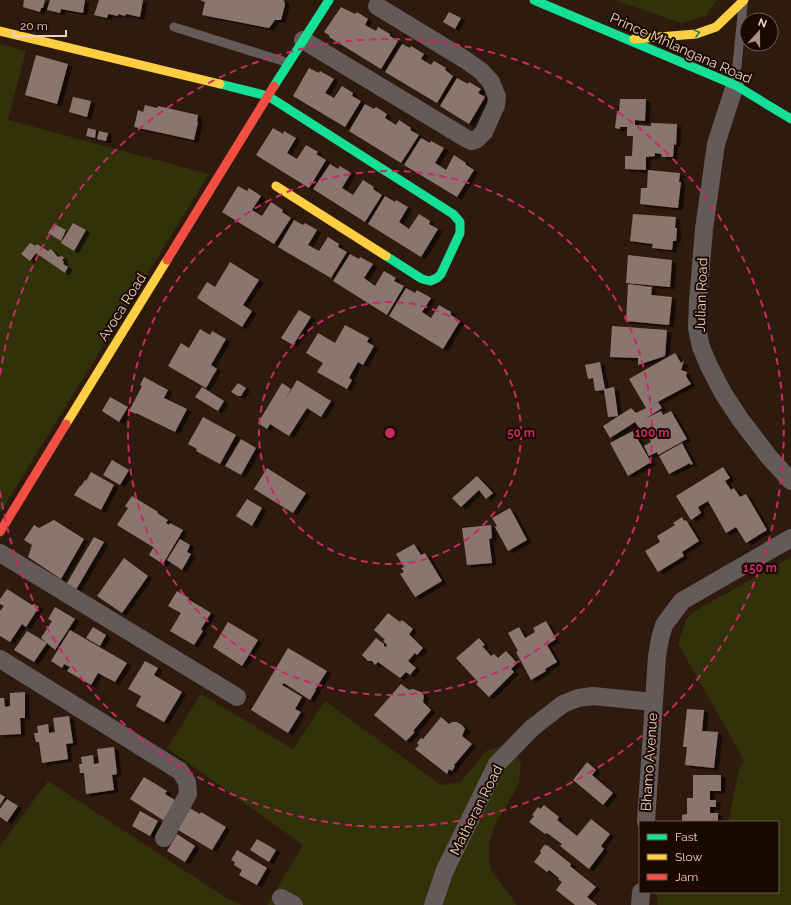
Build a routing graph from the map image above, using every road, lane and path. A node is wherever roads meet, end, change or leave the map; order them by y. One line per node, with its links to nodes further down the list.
1 (329, 0): 7 (street, Avoca Road)
2 (534, 0): 8 (street, Prince Mhlangana Road)
3 (744, 0): 8 (street, one-way to 3); 10 (lane)
4 (377, 6): 7 (street)
5 (174, 27): 9 (lane)
6 (0, 31): 11 (street)
7 (303, 40): 9 (street, Avoca Road)
8 (631, 40): 10 (street, Prince Mhlangana Road)
9 (289, 63): 11 (street, Avoca Road)
10 (736, 85): 12 (street, Prince Mhlangana Road); 14 (street, Julian Road)
11 (268, 96): 13 (street); 15 (street, Avoca Road)
12 (791, 119)
13 (276, 186)
14 (791, 481)
15 (0, 532)
16 (791, 538): 20 (street)
17 (0, 553): 19 (street)
18 (0, 659): 22 (street)
19 (237, 697)
20 (653, 702): 21 (street, Bhamo Avenue); 24 (street, Matheran Road)
21 (646, 821)
22 (164, 838)
23 (641, 893): 25 (street)
24 (433, 905)
25 (640, 905)

